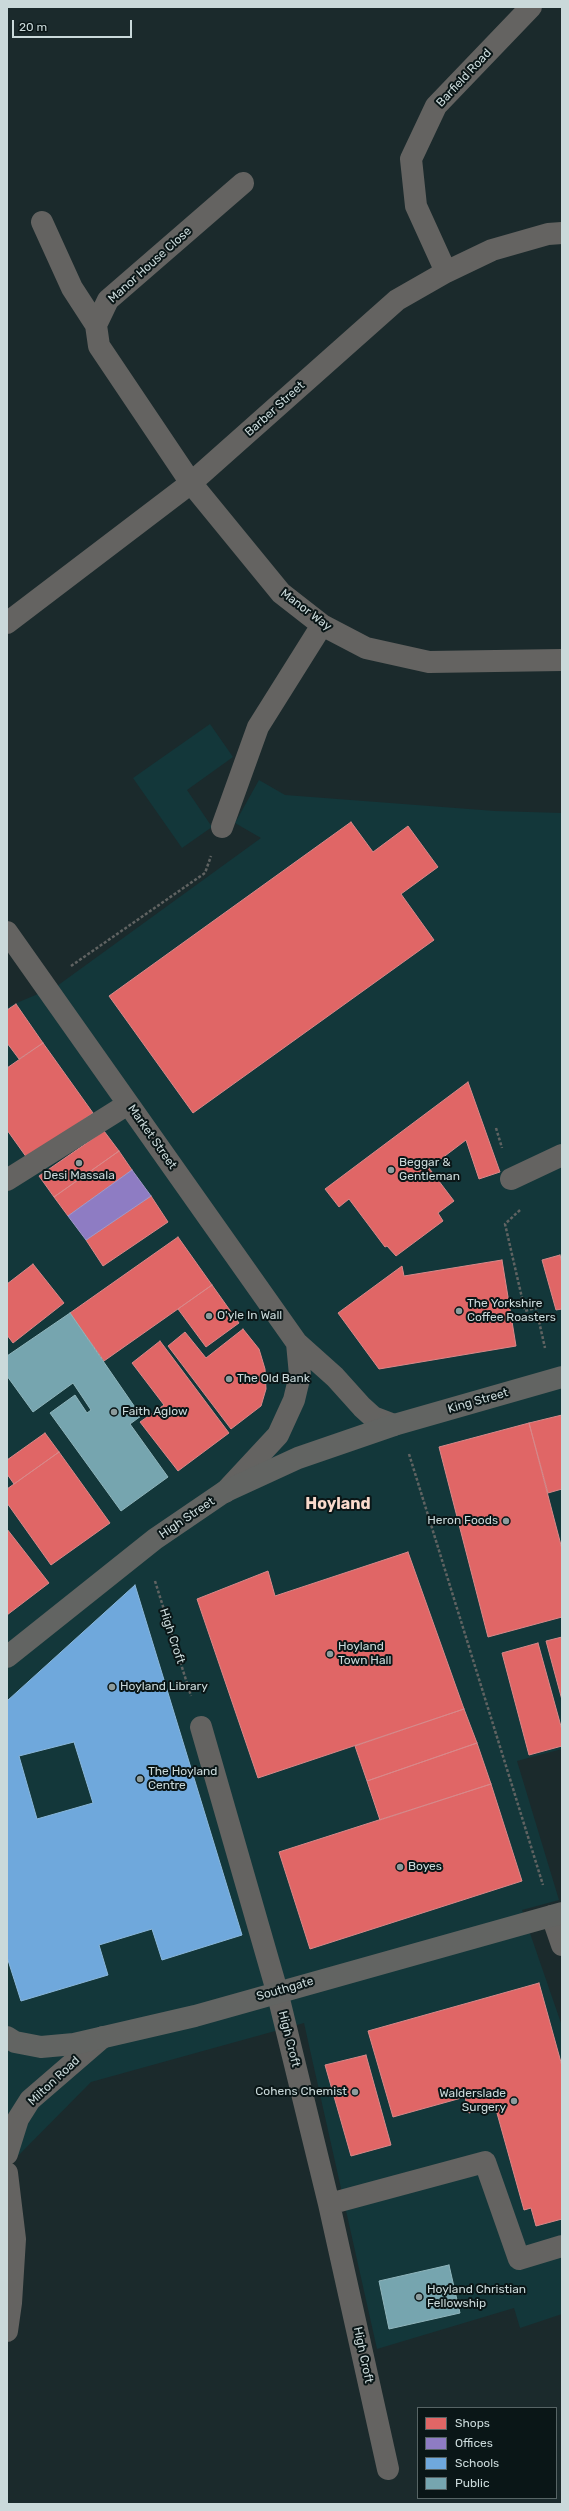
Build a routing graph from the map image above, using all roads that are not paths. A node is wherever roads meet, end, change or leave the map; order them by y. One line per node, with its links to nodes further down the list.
1 (531, 7): 5 (street, Barfield Road)
2 (243, 183): 6 (street, Manor House Close)
3 (42, 222): 6 (street)
4 (562, 233): 5 (street, Barber Street)
5 (446, 272): 7 (street, Barber Street)
6 (96, 325): 7 (street)
7 (191, 482): 8 (street, Barber Street); 9 (street, Manor Way)
8 (7, 622)
9 (322, 625): 10 (street, Manor Way); 11 (street)
10 (562, 660)
11 (222, 827)
12 (11, 943): 13 (street, Market Street)
13 (128, 1104): 16 (street); 17 (street, Market Street)
14 (562, 1155): 15 (street)
15 (511, 1179)
16 (7, 1180)
17 (297, 1343): 19 (street, Market Street); 20 (street, Market Street)
18 (557, 1378): 19 (main road, King Street)
19 (397, 1424): 20 (main road, High Street)
20 (224, 1492): 21 (main road, High Street)
21 (7, 1657)
22 (201, 1727): 25 (street, High Croft)
23 (557, 1914): 24 (street); 25 (main road, Southgate)
24 (562, 1945)
25 (277, 1991): 27 (main road, Southgate); 30 (street, High Croft)
26 (7, 2037): 27 (main road, Southgate)
27 (103, 2037): 28 (street, Milton Road)
28 (7, 2154)
29 (7, 2173): 32 (street)
30 (329, 2204): 31 (street); 33 (street, High Croft)
31 (562, 2246)
32 (7, 2331)
33 (388, 2469)

